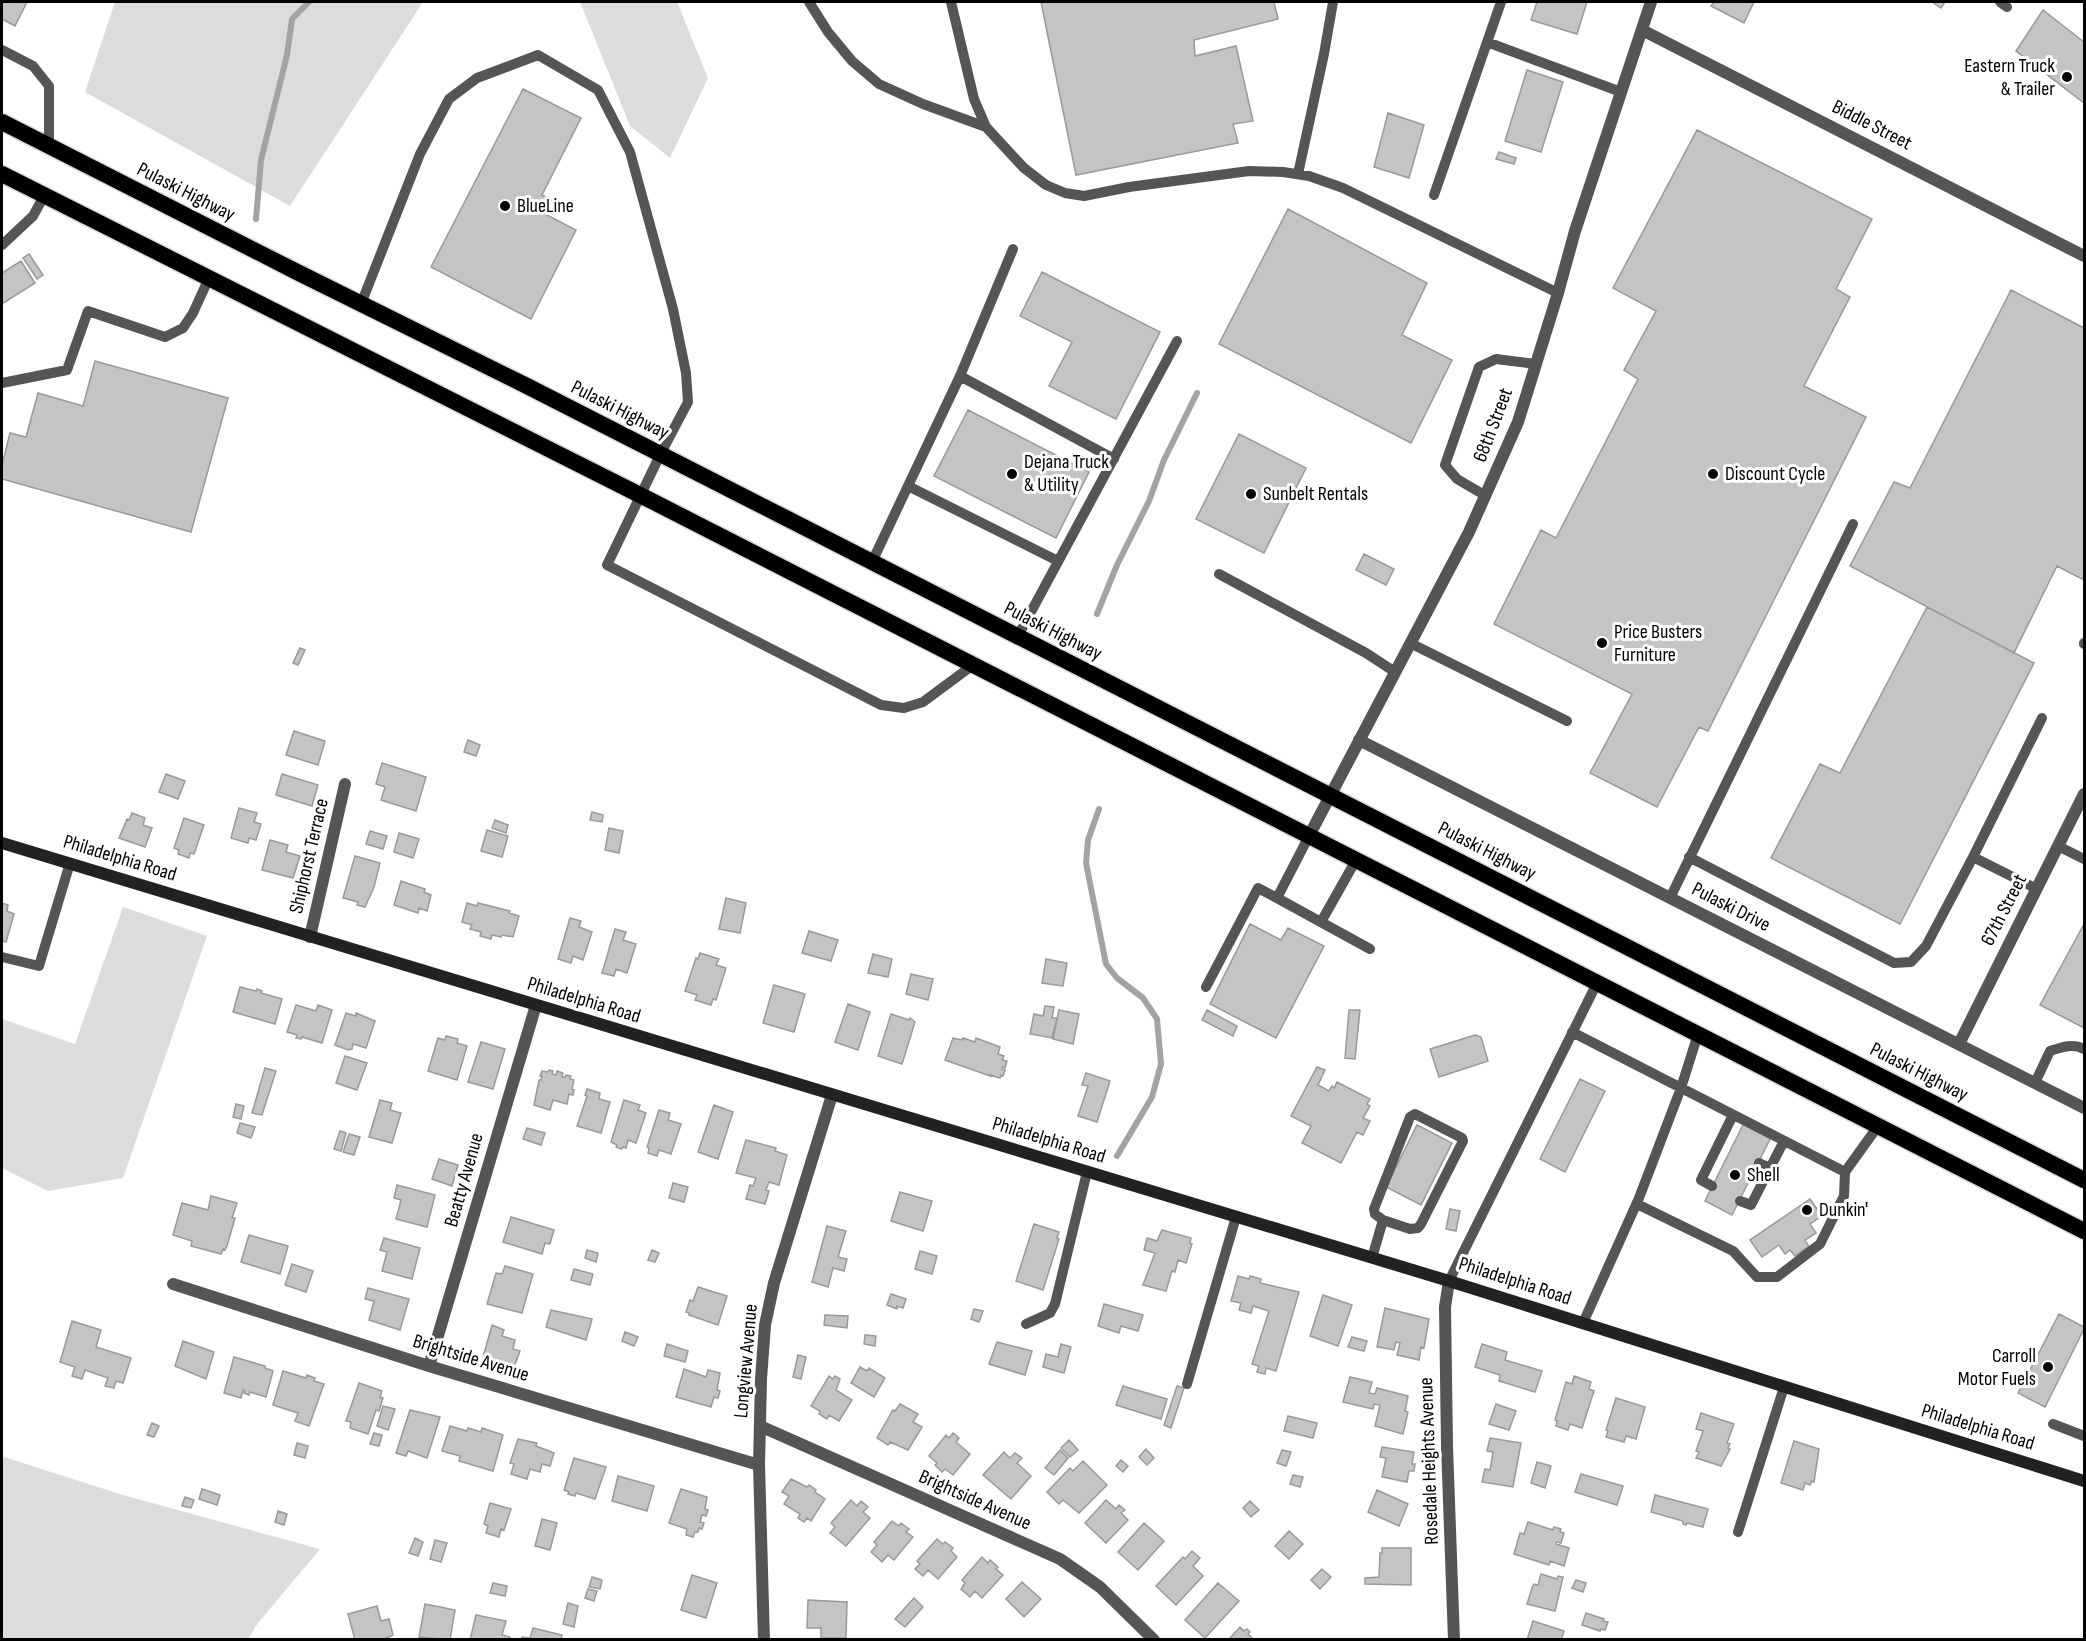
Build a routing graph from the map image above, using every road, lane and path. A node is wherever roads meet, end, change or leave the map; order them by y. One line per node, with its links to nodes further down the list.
1 (810, 2): 11 (lane)
2 (951, 2): 11 (lane)
3 (1333, 2): 14 (lane)
4 (1501, 2): 7 (lane)
5 (1651, 2): 6 (street, 68th Street)
6 (1642, 30): 9 (street, 68th Street); 19 (street, Biddle Street)
7 (1487, 42): 9 (lane); 15 (lane)
8 (2, 50): 12 (lane)
9 (1621, 92): 21 (street, 68th Street)
10 (2, 122): 12 (highway, Pulaski Highway)
11 (986, 127): 14 (lane)
12 (49, 146): 22 (highway, Pulaski Highway)
13 (2, 174): 16 (highway)
14 (1298, 174): 21 (lane)
15 (1434, 195)
16 (44, 196): 17 (lane); 20 (highway)
17 (2, 246)
18 (1013, 249): 25 (lane)
19 (2085, 256)
20 (208, 278): 26 (lane); 30 (highway)
21 (1558, 293): 24 (street, 68th Street)
22 (362, 304): 27 (highway, Pulaski Highway); 27 (lane)
23 (1177, 341): 28 (lane)
24 (1536, 364): 31 (street, 68th Street); 31 (lane)
25 (960, 376): 28 (lane); 29 (lane)
26 (2, 383)
27 (660, 455): 30 (lane); 34 (highway, Pulaski Highway)
28 (1114, 459): 33 (lane)
29 (908, 486): 33 (lane); 34 (lane)
30 (640, 495): 38 (highway); 38 (lane)
31 (1486, 496): 37 (street, 68th Street)
32 (1853, 524): 49 (lane)
33 (1058, 561): 36 (lane)
34 (872, 562): 36 (highway, Pulaski Highway)
35 (1219, 574): 39 (lane)
36 (1018, 636): 45 (highway, Pulaski Highway)
37 (1410, 643): 39 (street, 68th Street); 41 (lane)
38 (973, 665): 46 (highway)
39 (1395, 672): 42 (street, 68th Street)
40 (2042, 718): 50 (lane)
41 (1567, 721)
42 (1359, 740): 45 (street, 68th Street); 56 (street, Pulaski Drive)
43 (345, 784): 58 (street, Shiphorst Terrace)
44 (2085, 794): 48 (street, 67th Street)
45 (1331, 795): 46 (street, 68th Street); 81 (highway, Pulaski Highway)
46 (1310, 836): 52 (highway); 55 (lane)
47 (2, 843): 53 (main road, Philadelphia Road)
48 (2058, 846): 51 (lane); 54 (street, 67th Street)
49 (1689, 857): 50 (lane); 56 (lane)
50 (1973, 857): 54 (lane)
51 (2085, 859)
52 (1356, 860): 57 (lane); 61 (highway)
53 (70, 863): 58 (main road, Philadelphia Road); 60 (lane)
54 (2037, 889): 66 (street, 67th Street)
55 (1277, 898): 57 (lane); 62 (lane)
56 (1670, 898): 66 (street, Pulaski Drive)
57 (1321, 922): 59 (lane)
58 (310, 937): 63 (main road, Philadelphia Road)
59 (1370, 950)
60 (2, 957)
61 (1597, 982): 64 (lane); 65 (highway)
62 (1206, 987)
63 (536, 1005): 70 (main road, Philadelphia Road); 93 (street, Beatty Avenue)
64 (1572, 1032): 69 (lane); 89 (lane)
65 (1698, 1034): 69 (lane); 73 (highway)
66 (1959, 1044): 68 (street, Pulaski Drive)
67 (2085, 1049): 68 (lane)
68 (2035, 1083): 71 (street, Pulaski Drive)
69 (1681, 1088): 72 (lane); 84 (lane)
70 (832, 1095): 79 (main road, Philadelphia Road); 97 (street, Longview Avenue)
71 (2085, 1108)
72 (1733, 1115): 74 (lane); 75 (lane)
73 (1878, 1126): 80 (lane); 87 (highway)
74 (1784, 1141): 78 (lane); 80 (lane)
75 (1719, 1142): 76 (lane); 82 (lane)
76 (1731, 1149)
77 (1759, 1164): 78 (lane)
78 (1770, 1168): 83 (lane)
79 (1087, 1172): 85 (main road, Philadelphia Road); 92 (lane)
80 (1845, 1172): 84 (lane)
81 (2085, 1180)
82 (1712, 1186)
83 (1740, 1201)
84 (1637, 1204): 91 (lane)
85 (1236, 1217): 88 (main road, Philadelphia Road); 94 (lane)
86 (1383, 1220): 86 (lane); 88 (lane)
87 (2085, 1231)
88 (1372, 1258): 89 (main road, Philadelphia Road)
89 (1449, 1281): 91 (main road, Philadelphia Road); 104 (street, Rosedale Heights Avenue)
90 (173, 1284): 93 (street, Brightside Avenue)
91 (1583, 1323): 95 (main road, Philadelphia Road)
92 (1026, 1324)
93 (429, 1366): 99 (street, Brightside Avenue)
94 (1187, 1384)
95 (1784, 1387): 100 (main road, Philadelphia Road); 101 (lane)
96 (2053, 1424): 98 (lane)
97 (760, 1426): 99 (street, Longview Avenue); 103 (street, Brightside Avenue)
98 (2085, 1436)
99 (759, 1465): 102 (street, Longview Avenue)
100 (2085, 1481)
101 (1738, 1532)
102 (764, 1640)
103 (1154, 1640)
104 (1454, 1640)

